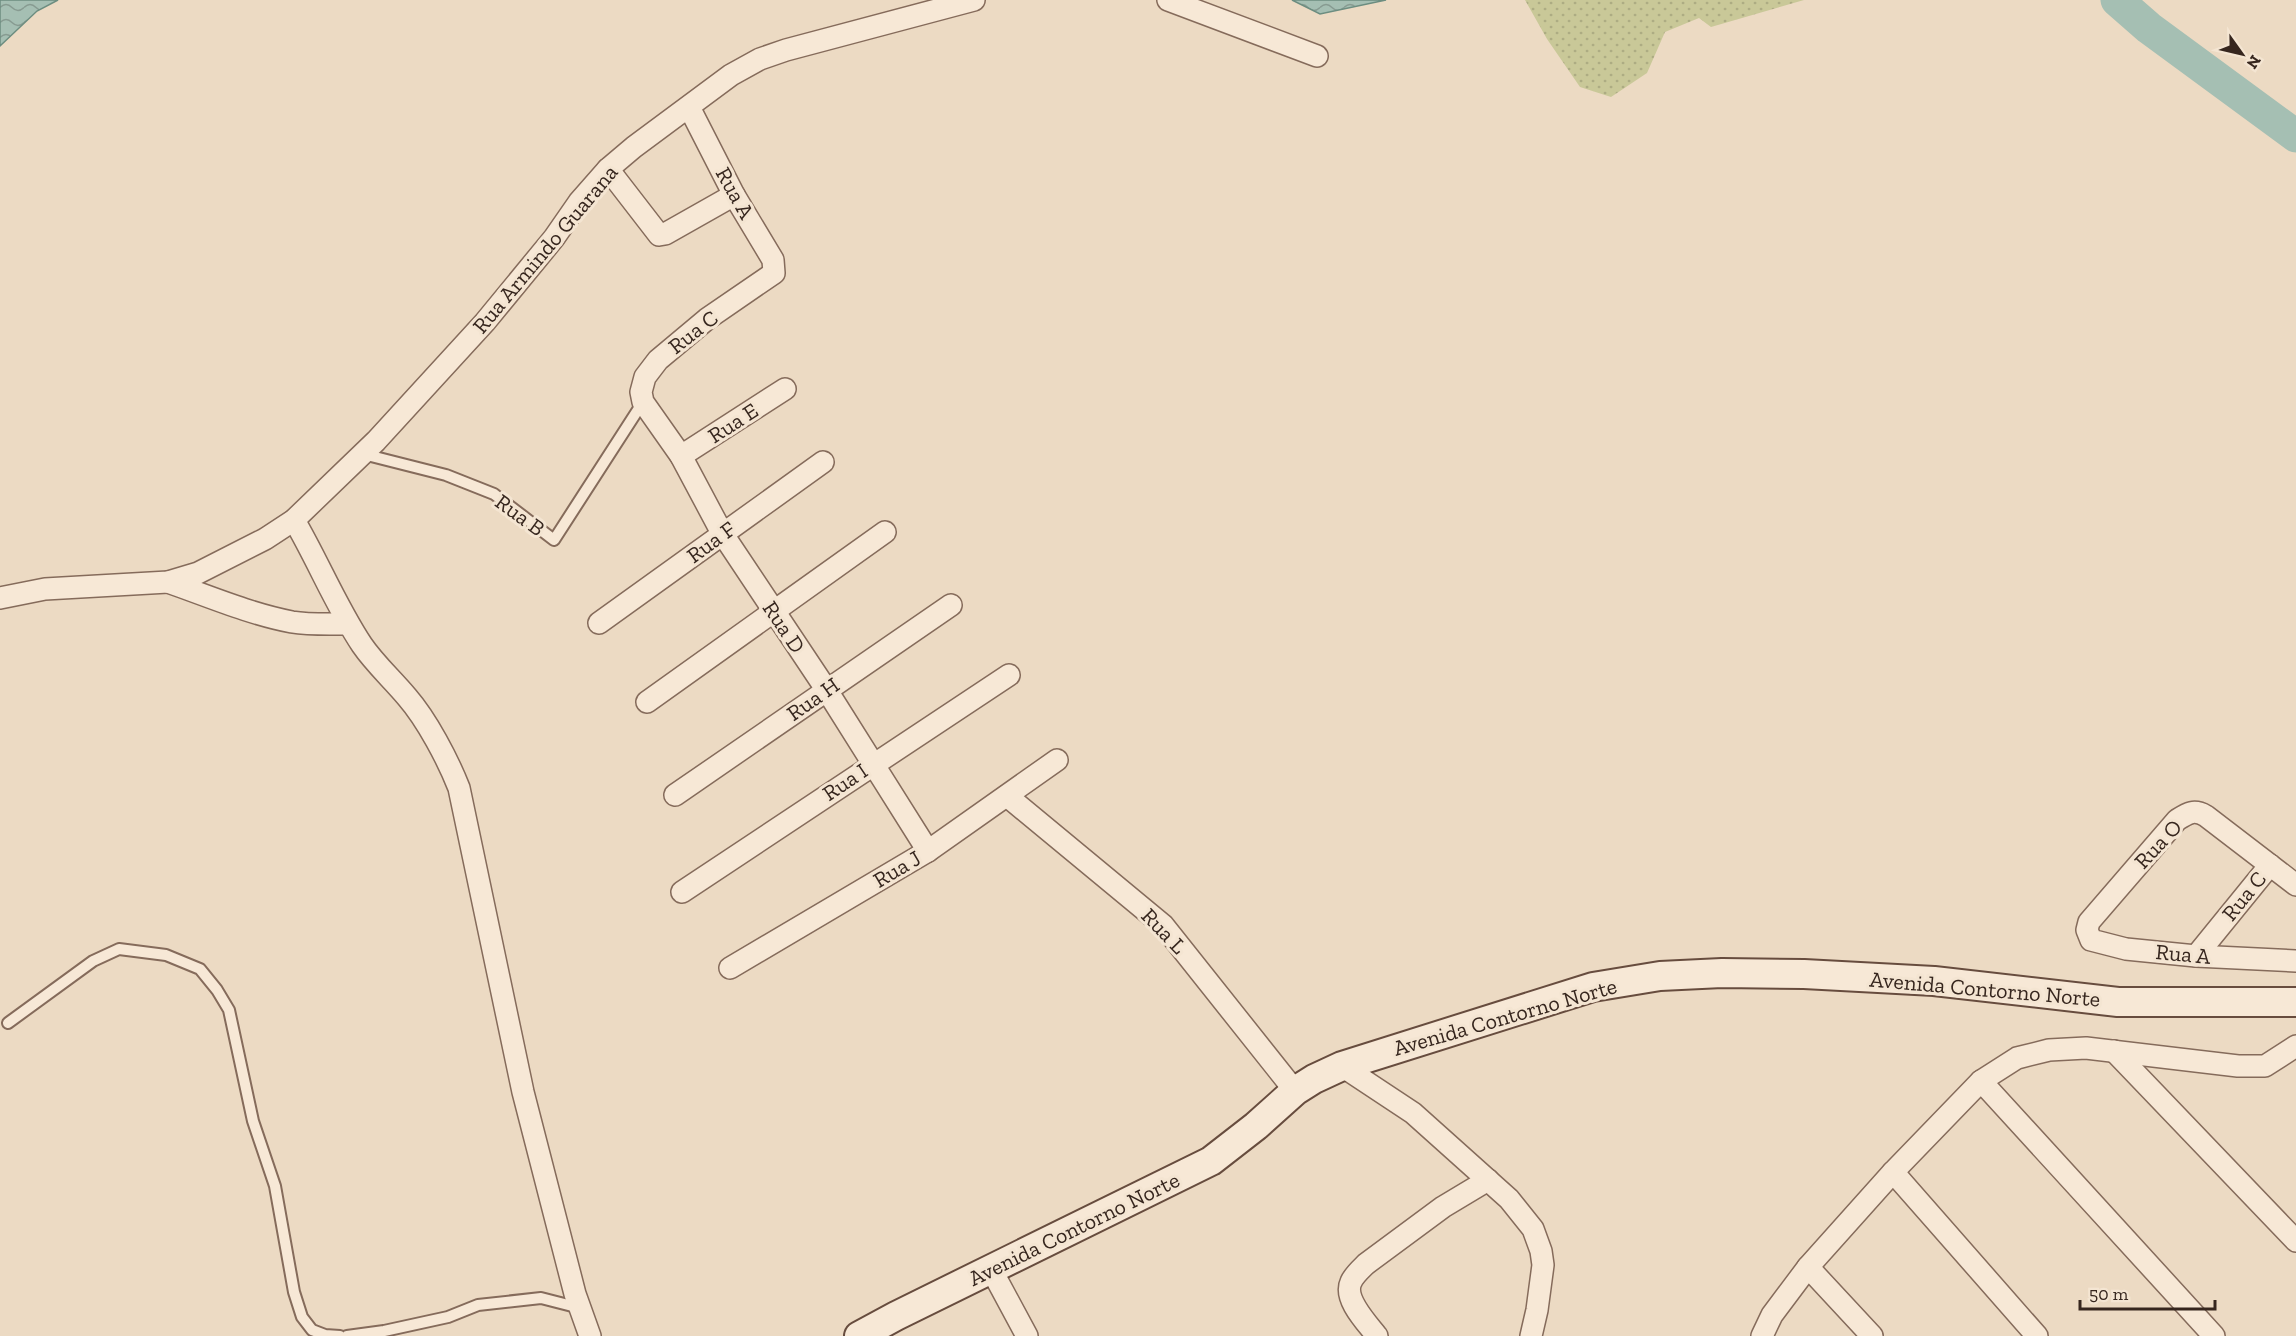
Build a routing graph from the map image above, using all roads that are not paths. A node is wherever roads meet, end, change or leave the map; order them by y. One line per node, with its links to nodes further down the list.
1 (974, 0): 4 (street, Rua Armindo Guarana)
2 (1173, 1): 3 (street)
3 (1317, 56)
4 (689, 107): 5 (street, Rua Armindo Guarana); 6 (street, Rua A)
5 (608, 169): 6 (street); 10 (street, Rua Armindo Guarana)
6 (734, 195): 7 (street, Rua A)
7 (768, 279): 9 (street, Rua C)
8 (785, 389): 11 (street, Rua E)
9 (643, 402): 10 (lane, Rua B); 11 (street, Rua D)
10 (363, 454): 13 (street, Rua Armindo Guarana)
11 (681, 456): 15 (street, Rua D)
12 (823, 462): 15 (street, Rua F)
13 (294, 520): 16 (street, Rua Armindo Guarana); 21 (street)
14 (885, 532): 19 (street)
15 (722, 533): 19 (street, Rua D); 20 (street, Rua F)
16 (168, 582): 17 (street); 21 (street)
17 (0, 598)
18 (951, 605): 23 (street, Rua H)
19 (773, 610): 23 (street, Rua D); 24 (street)
20 (599, 623)
21 (348, 624): 49 (street)
22 (1009, 675): 26 (street, Rua I)
23 (826, 689): 26 (street, Rua D); 27 (street, Rua H)
24 (647, 702)
25 (1057, 760): 28 (street, Rua J)
26 (873, 763): 29 (street, Rua D); 32 (street, Rua I)
27 (675, 795)
28 (1007, 795): 29 (street, Rua J); 43 (street, Rua L)
29 (928, 851): 36 (street, Rua J)
30 (2270, 865): 31 (street, Rua O); 33 (street, Rua O); 34 (street, Rua C)
31 (2296, 885)
32 (682, 892)
33 (2089, 922): 34 (street, Rua A)
34 (2196, 956): 35 (street, Rua A)
35 (2296, 961)
36 (730, 968)
37 (2296, 1002): 41 (street, Avenida Contorno Norte)
38 (8, 1023): 50 (lane)
39 (2296, 1046): 40 (street)
40 (2114, 1051): 42 (street); 46 (street)
41 (1342, 1066): 43 (street, Avenida Contorno Norte); 45 (street)
42 (1981, 1081): 44 (street); 60 (street)
43 (1295, 1091): 48 (street, Avenida Contorno Norte)
44 (1893, 1172): 47 (street); 59 (street)
45 (1488, 1180): 55 (street); 56 (street)
46 (2296, 1241)
47 (1808, 1267): 57 (street); 58 (street)
48 (991, 1269): 53 (street, Avenida Contorno Norte); 54 (street)
49 (580, 1308): 51 (lane); 52 (street)
50 (340, 1336)
51 (347, 1336)
52 (590, 1336)
53 (859, 1336)
54 (1027, 1336)
55 (1377, 1336)
56 (1530, 1336)
57 (1762, 1336)
58 (1872, 1336)
59 (2037, 1336)
60 (2214, 1336)

